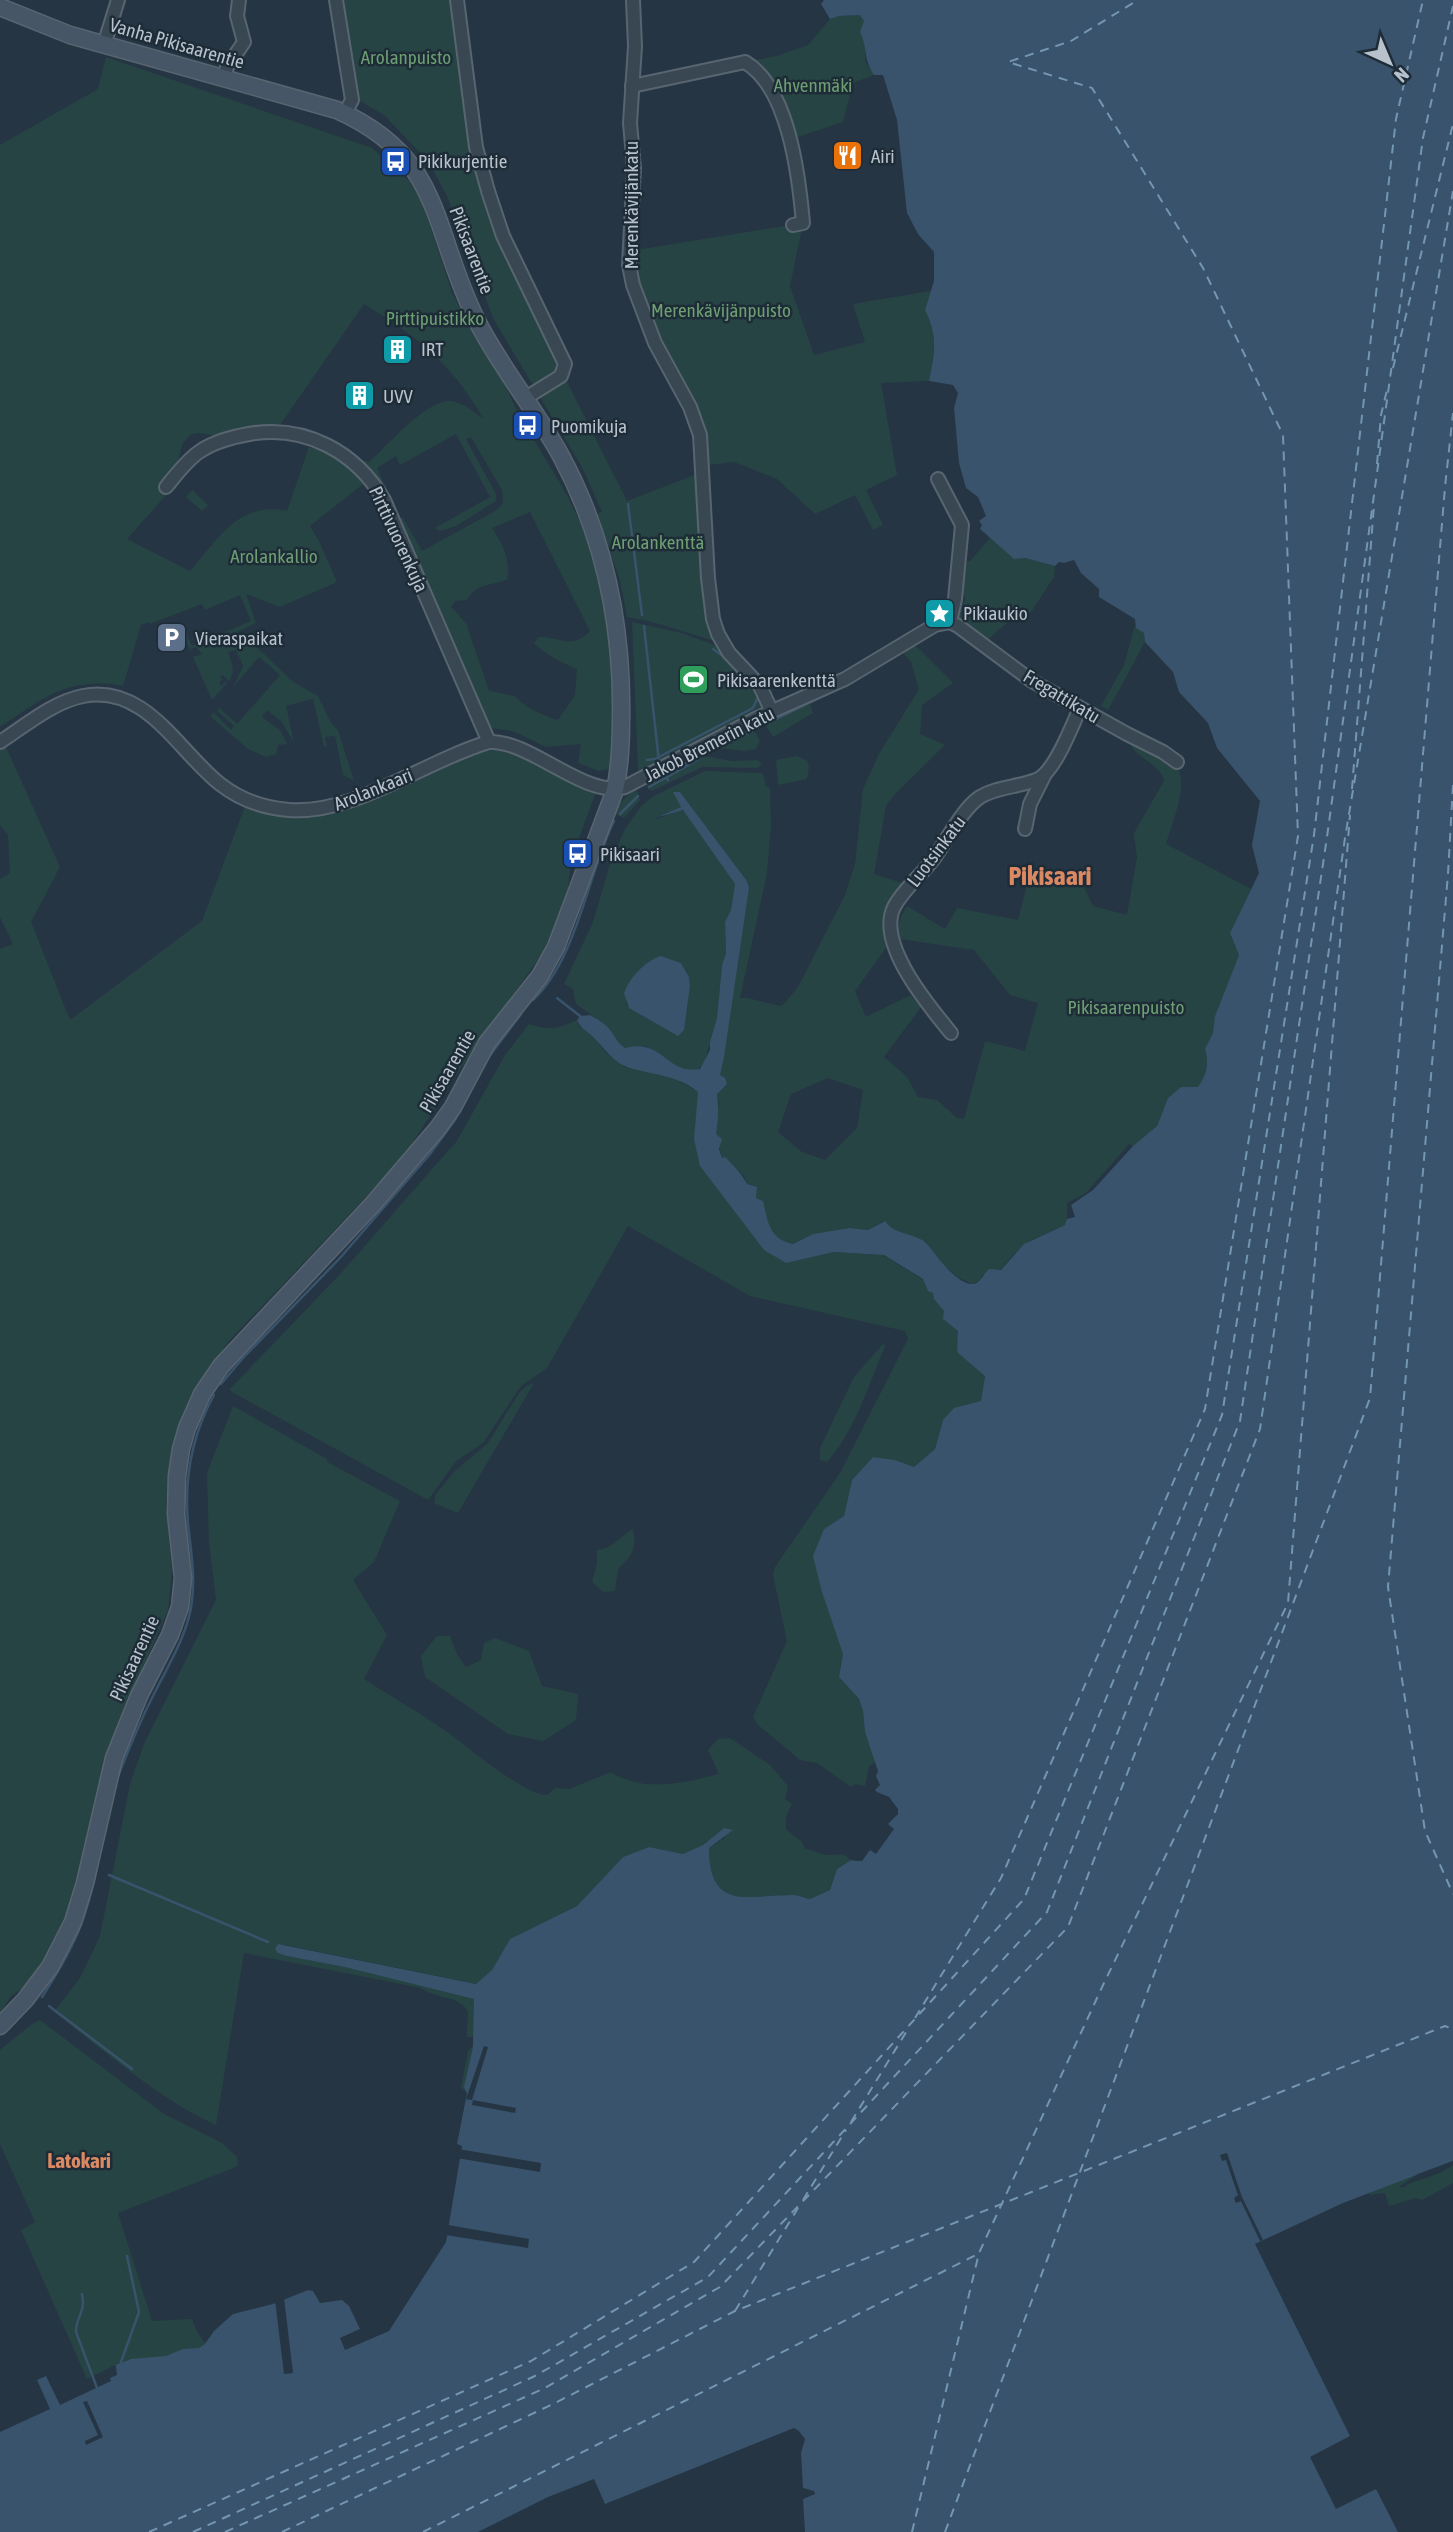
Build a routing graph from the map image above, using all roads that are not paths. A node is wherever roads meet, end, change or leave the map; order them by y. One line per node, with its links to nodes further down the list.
1 (118, 0): 7 (street)
2 (239, 0): 8 (street)
3 (336, 0): 10 (street)
4 (457, 0): 12 (street)
5 (633, 0): 9 (street, Merenkävijänkatu)
6 (0, 7): 7 (street, Vanha Pikisaarentie)
7 (104, 45): 8 (street, Vanha Pikisaarentie)
8 (224, 78): 10 (street, Vanha Pikisaarentie)
9 (632, 86): 11 (street); 17 (street, Merenkävijänkatu)
10 (345, 113): 12 (street, Pikisaarentie)
11 (798, 224)
12 (524, 399): 22 (street, Pikisaarentie)
13 (938, 479): 15 (street)
14 (166, 487): 19 (street, Pirttivuorenkuja)
15 (950, 622): 16 (street, Fregattikatu); 17 (street, Jakob Bremerin katu)
16 (1080, 708): 20 (street, Fregattikatu); 21 (street)
17 (772, 712): 22 (street, Jakob Bremerin katu)
18 (0, 742): 19 (street, Arolankaari)
19 (489, 742): 22 (street)
20 (1177, 762)
21 (1045, 774): 23 (street); 24 (street, Luotsinkatu)
22 (615, 790): 25 (street, Pikisaarentie)
23 (1024, 829)
24 (951, 1034)
25 (0, 2026)

